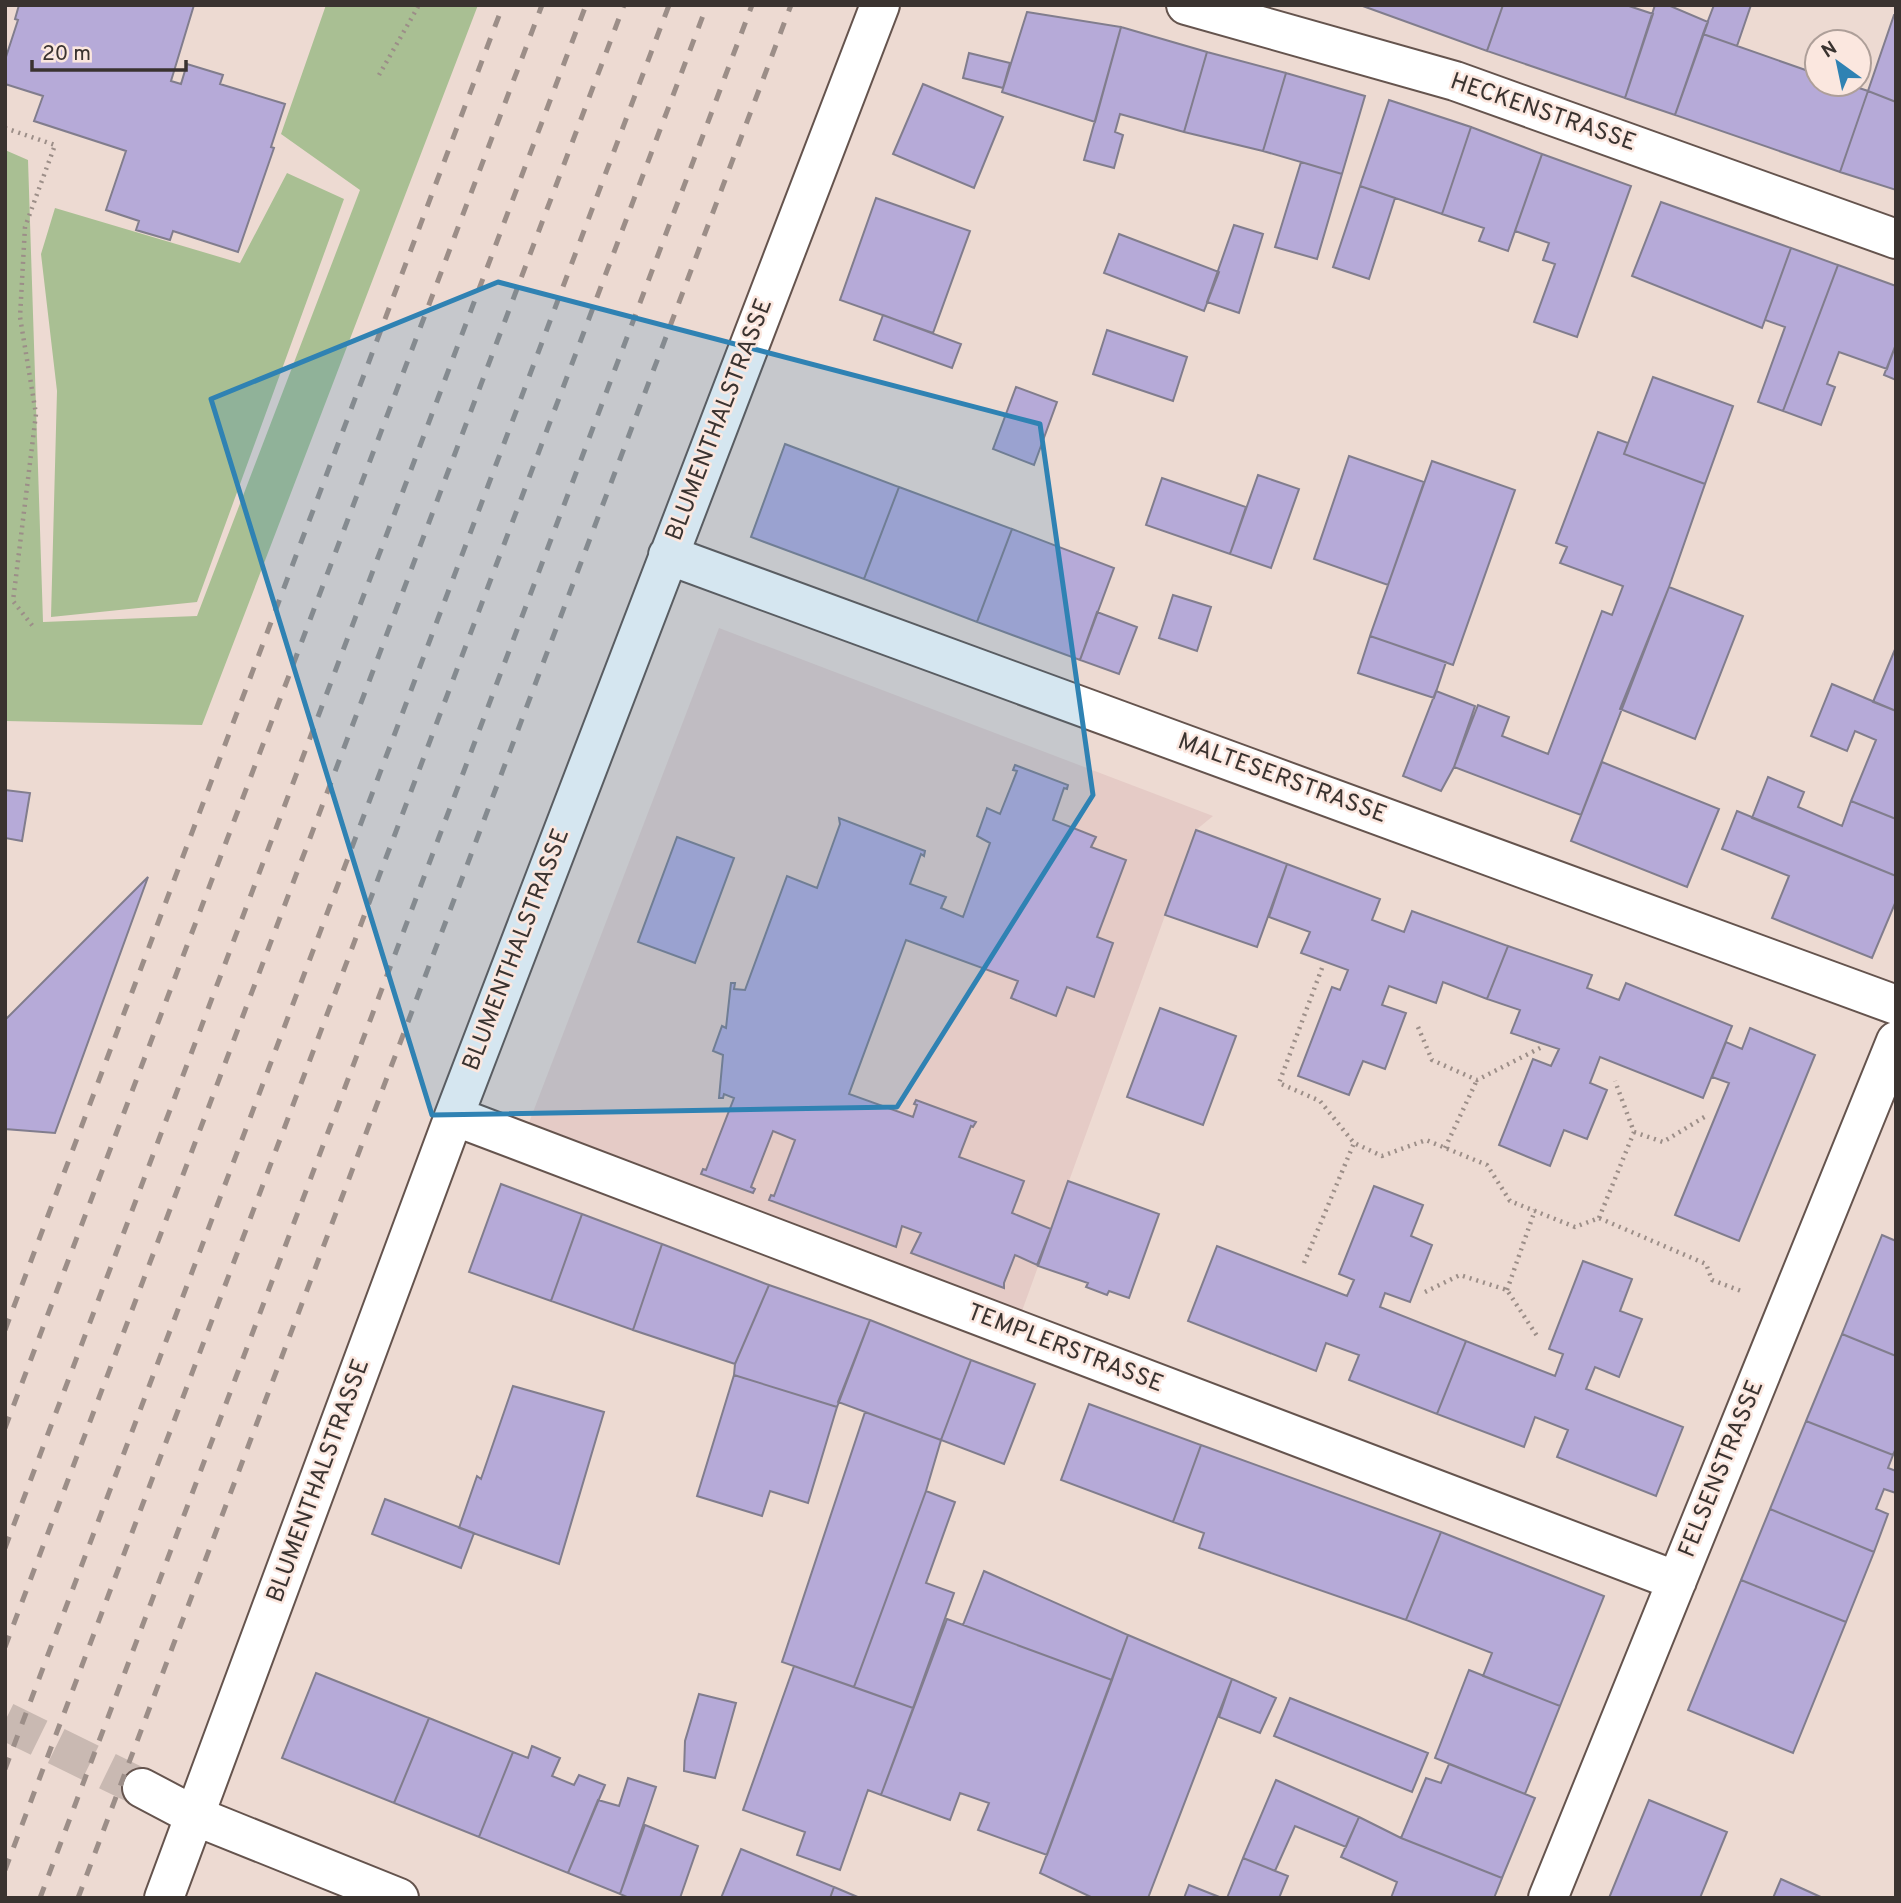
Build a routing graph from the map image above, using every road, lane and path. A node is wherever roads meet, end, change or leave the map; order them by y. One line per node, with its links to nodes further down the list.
1 (419, 5): 4 (path)
2 (880, 5): 7 (street, BLUMENTHALSTRASSE)
3 (1186, 5): 6 (street, HECKENSTRASSE)
4 (379, 75)
5 (5, 128): 8 (path)
6 (1896, 239)
7 (668, 555): 10 (street, MALTESERSTRASSE); 16 (street, BLUMENTHALSTRASSE)
8 (35, 629)
9 (1322, 968): 19 (path)
10 (1896, 1005)
11 (1418, 1027): 14 (path)
12 (1896, 1041): 26 (street, FELSENSTRASSE)
13 (1542, 1047): 14 (path)
14 (1477, 1080): 20 (path)
15 (1615, 1081): 18 (path)
16 (454, 1116): 28 (street, TEMPLERSTRASSE); 30 (street, BLUMENTHALSTRASSE)
17 (1706, 1116): 18 (path)
18 (1634, 1132): 22 (path)
19 (1354, 1143): 20 (path); 23 (path)
20 (1445, 1148): 21 (path)
21 (1535, 1210): 22 (path); 24 (path)
22 (1599, 1218): 26 (path)
23 (1304, 1264)
24 (1507, 1290): 25 (path); 27 (path)
25 (1425, 1292)
26 (1788, 1308): 28 (street, FELSENSTRASSE)
27 (1539, 1339)
28 (1677, 1581): 33 (street, FELSENSTRASSE)
29 (142, 1788): 30 (street)
30 (195, 1816): 31 (street, BLUMENTHALSTRASSE); 32 (street)
31 (164, 1898)
32 (399, 1898)
33 (1548, 1898)

